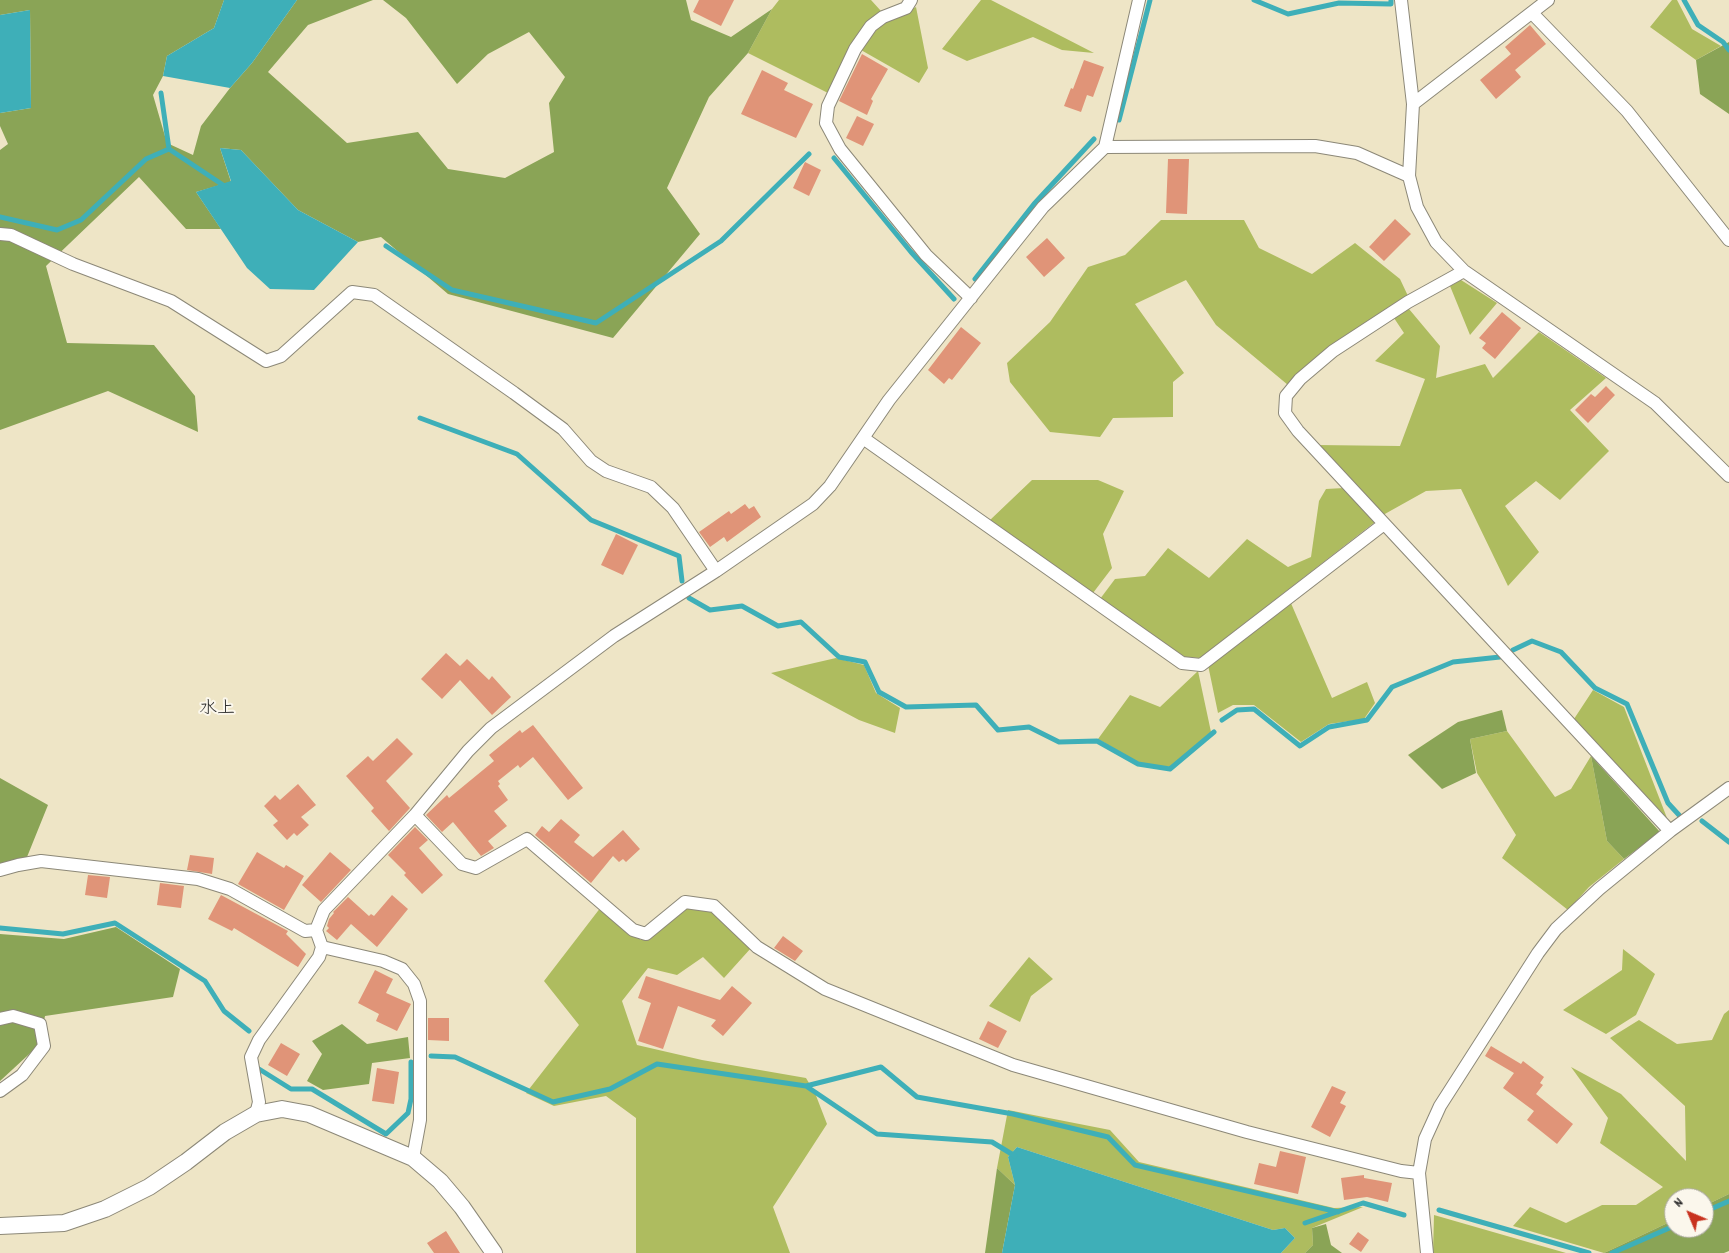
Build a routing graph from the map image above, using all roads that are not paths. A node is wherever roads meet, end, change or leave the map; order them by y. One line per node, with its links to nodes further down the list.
1 (911, 0): 12 (street)
2 (1139, 0): 7 (street)
3 (1401, 0): 6 (street)
4 (1548, 0): 5 (street)
5 (1532, 13): 6 (street); 10 (street)
6 (1412, 104): 8 (street)
7 (1104, 147): 8 (street); 12 (street)
8 (1409, 176): 11 (street)
9 (0, 234): 16 (street)
10 (1729, 240)
11 (1464, 271): 14 (street); 15 (street)
12 (970, 298): 13 (street)
13 (863, 438): 15 (street); 16 (street)
14 (1729, 476)
15 (1384, 524): 19 (street)
16 (716, 571): 18 (street)
17 (1729, 788): 19 (street)
18 (415, 815): 21 (street); 27 (street)
19 (1670, 831): 27 (street)
20 (0, 870): 21 (street)
21 (316, 930): 22 (street)
22 (322, 947): 25 (street); 26 (street)
23 (0, 1020): 24 (street)
24 (0, 1091)
25 (256, 1114): 26 (street); 28 (street)
26 (413, 1158): 29 (street)
27 (1419, 1173): 30 (street)
28 (0, 1226)
29 (494, 1253)
30 (1427, 1253)

